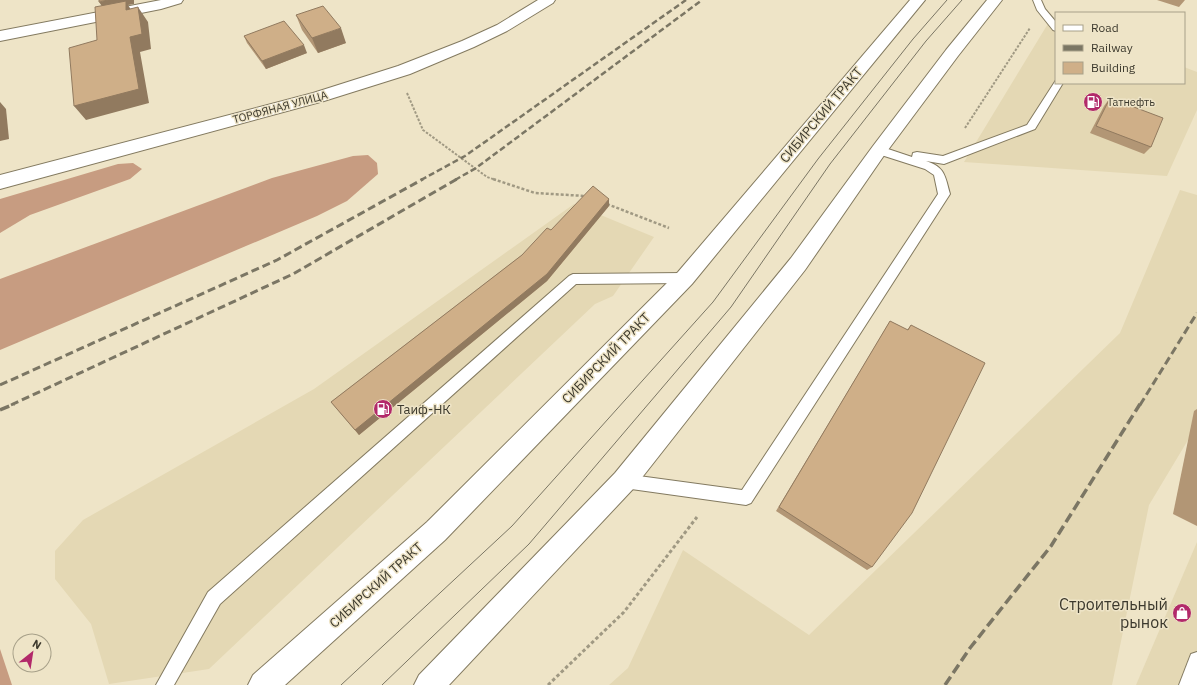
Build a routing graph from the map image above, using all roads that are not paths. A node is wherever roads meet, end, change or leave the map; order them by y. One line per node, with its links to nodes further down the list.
1 (176, 0): 7 (main road)
2 (548, 0): 10 (main road, ТОРФЯНАЯ УЛИЦА)
3 (918, 0): 11 (main road, СИБИРСКИЙ ТРАКТ)
4 (995, 0): 9 (main road)
5 (1037, 0): 6 (lane)
6 (1055, 27)
7 (0, 36)
8 (1057, 84): 9 (lane)
9 (879, 150): 12 (main road); 12 (lane)
10 (0, 182)
11 (685, 278): 14 (lane); 15 (main road, СИБИРСКИЙ ТРАКТ)
12 (624, 482): 16 (main road)
13 (1197, 660): 17 (lane)
14 (165, 685)
15 (263, 685)
16 (429, 685)
17 (1188, 685)

